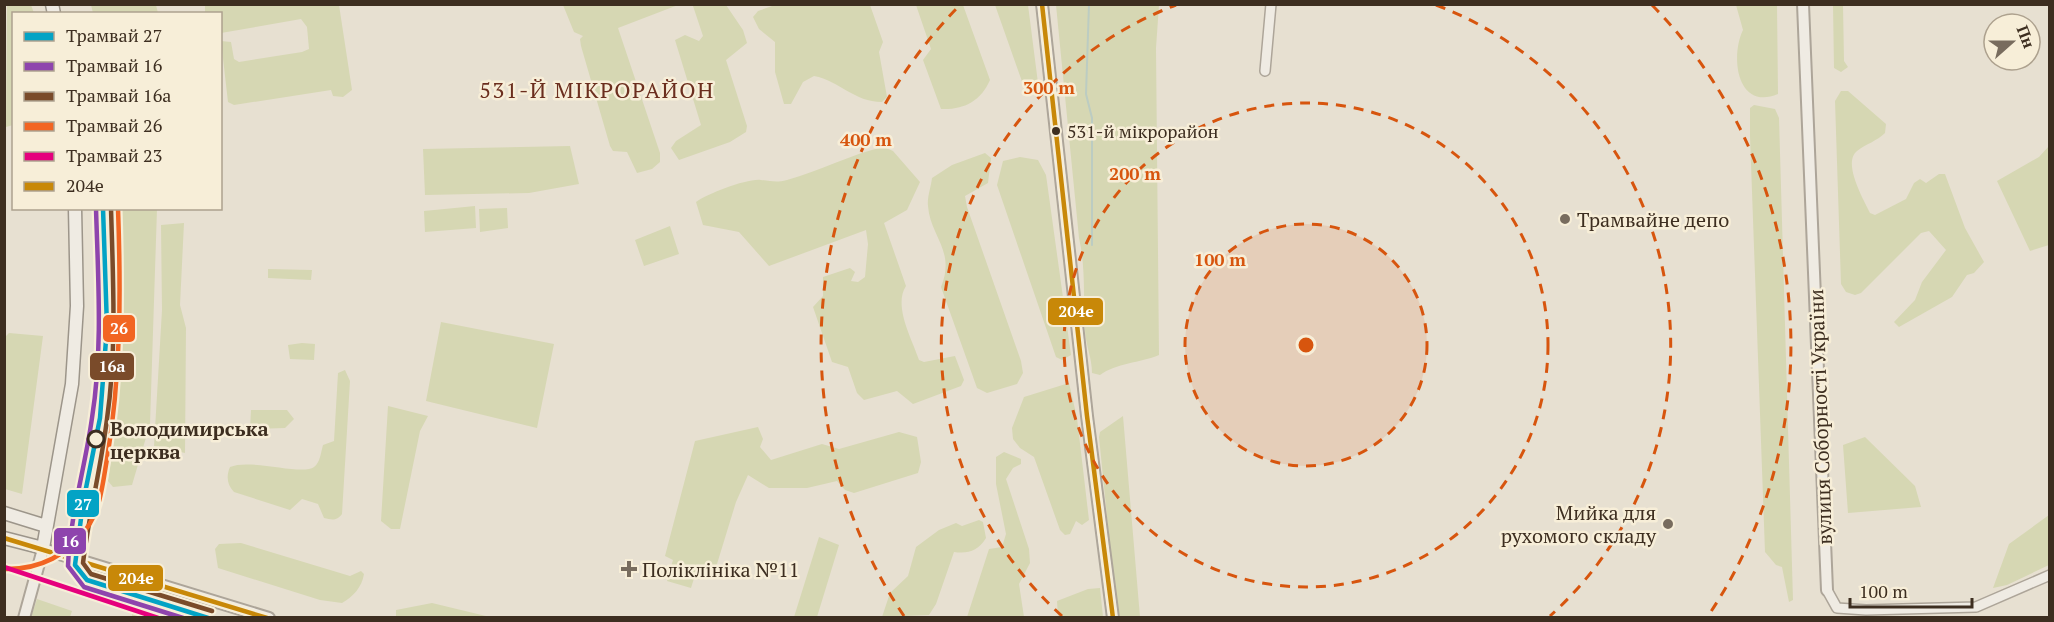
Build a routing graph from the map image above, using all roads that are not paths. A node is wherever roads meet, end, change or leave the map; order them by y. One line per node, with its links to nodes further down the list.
1 (1041, 4): 14 (street)
2 (1271, 4): 4 (street)
3 (1803, 4): 11 (street, вулиця Соборності України)
4 (1265, 71)
5 (75, 210): 7 (main road)
6 (4, 513): 7 (main road)
7 (46, 526): 9 (main road)
8 (4, 538): 9 (main road)
9 (43, 549): 12 (street); 13 (street)
10 (2049, 575): 11 (street, вулиця Соборності України)
11 (1827, 590)
12 (24, 618)
13 (269, 618)
14 (1113, 618)

